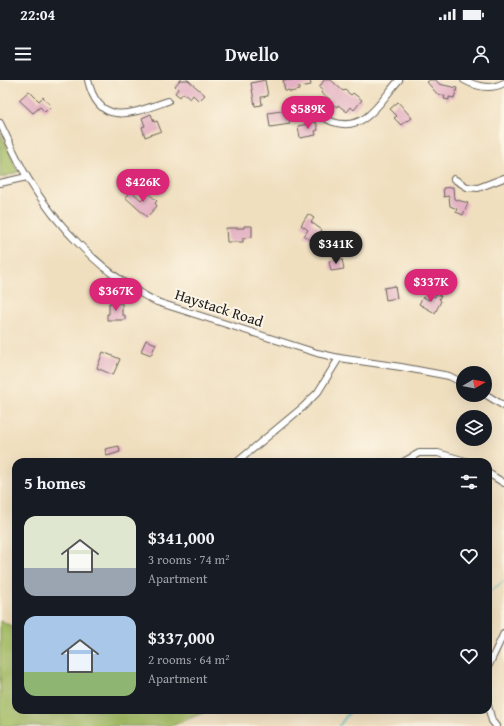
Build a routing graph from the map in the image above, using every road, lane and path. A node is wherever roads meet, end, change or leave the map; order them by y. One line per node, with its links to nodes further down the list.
1 (88, 80): 5 (street)
2 (399, 80): 6 (street)
3 (464, 80): 4 (street)
4 (504, 83)
5 (168, 101)
6 (308, 107)
7 (0, 123): 8 (street, Haystack Road)
8 (27, 177): 11 (street); 12 (street, Haystack Road)
9 (504, 178): 10 (street)
10 (454, 179)
11 (0, 183)
12 (339, 358): 13 (street, Haystack Road); 16 (street)
13 (456, 380)
14 (492, 398): 15 (street)
15 (504, 406)
16 (241, 458)
17 (410, 458): 18 (street)
18 (455, 458)
19 (492, 476): 20 (street)
20 (504, 484)
21 (504, 633): 22 (street)
22 (492, 658)
23 (490, 714): 24 (street)
24 (496, 726)

